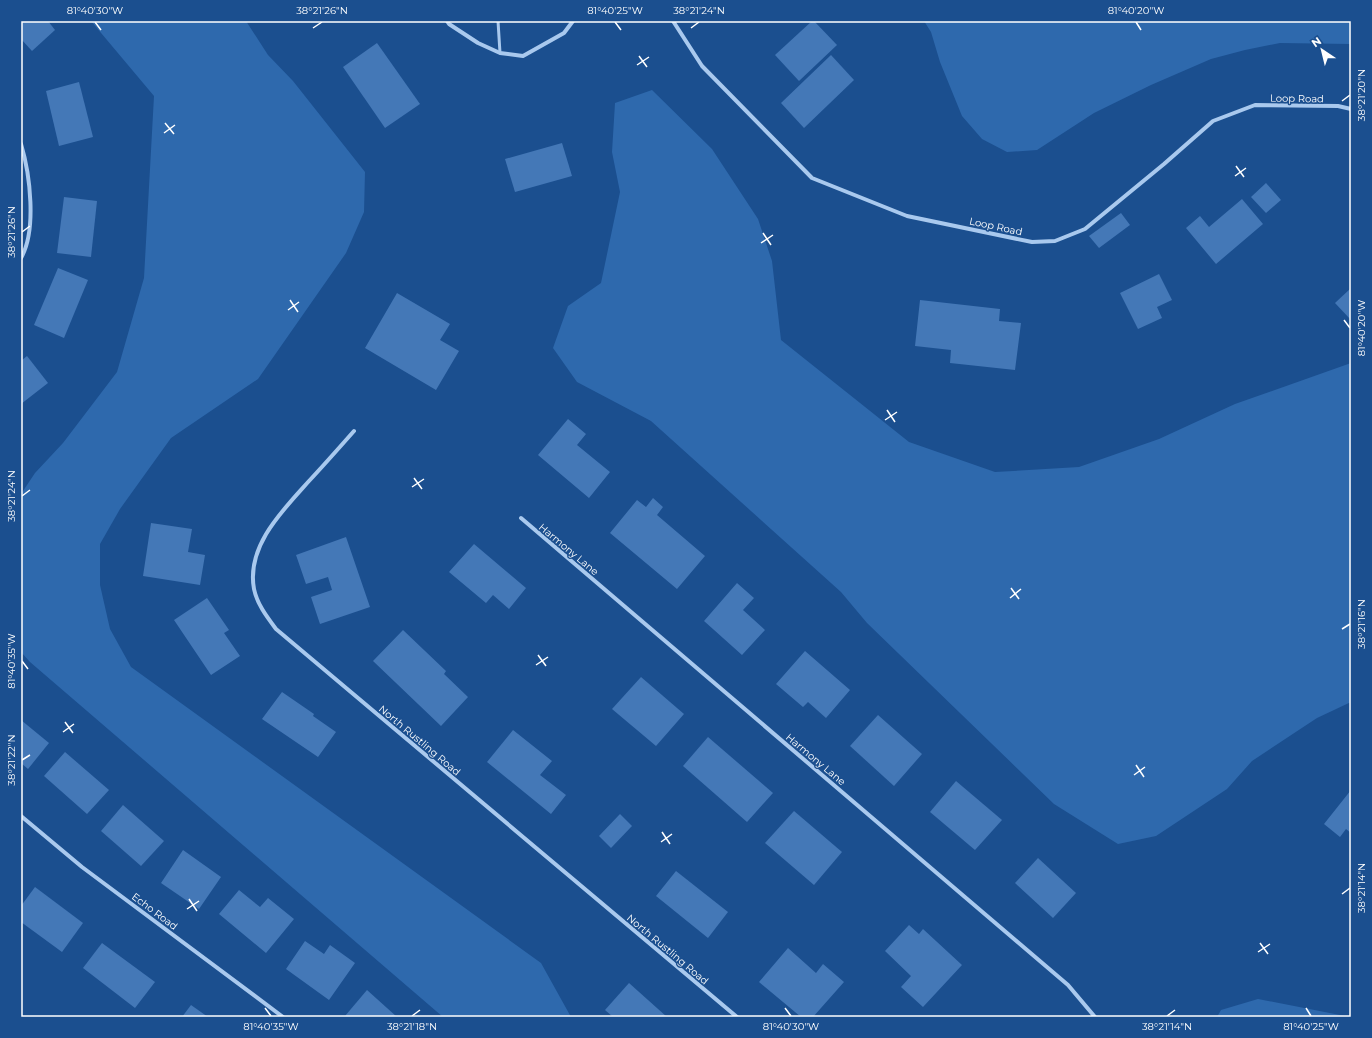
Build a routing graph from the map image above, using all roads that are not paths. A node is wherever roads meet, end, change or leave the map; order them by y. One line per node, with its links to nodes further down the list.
1 (448, 21): 5 (street)
2 (498, 21): 5 (lane)
3 (573, 21): 5 (street)
4 (673, 21): 6 (street, Loop Road)
5 (500, 53)
6 (1351, 109)
7 (21, 144): 8 (street)
8 (21, 258)
9 (354, 431): 13 (street, North Rustling Road)
10 (521, 518): 14 (street, Harmony Lane)
11 (21, 816): 12 (street, Echo Road)
12 (283, 1017)
13 (737, 1017)
14 (1095, 1017)

